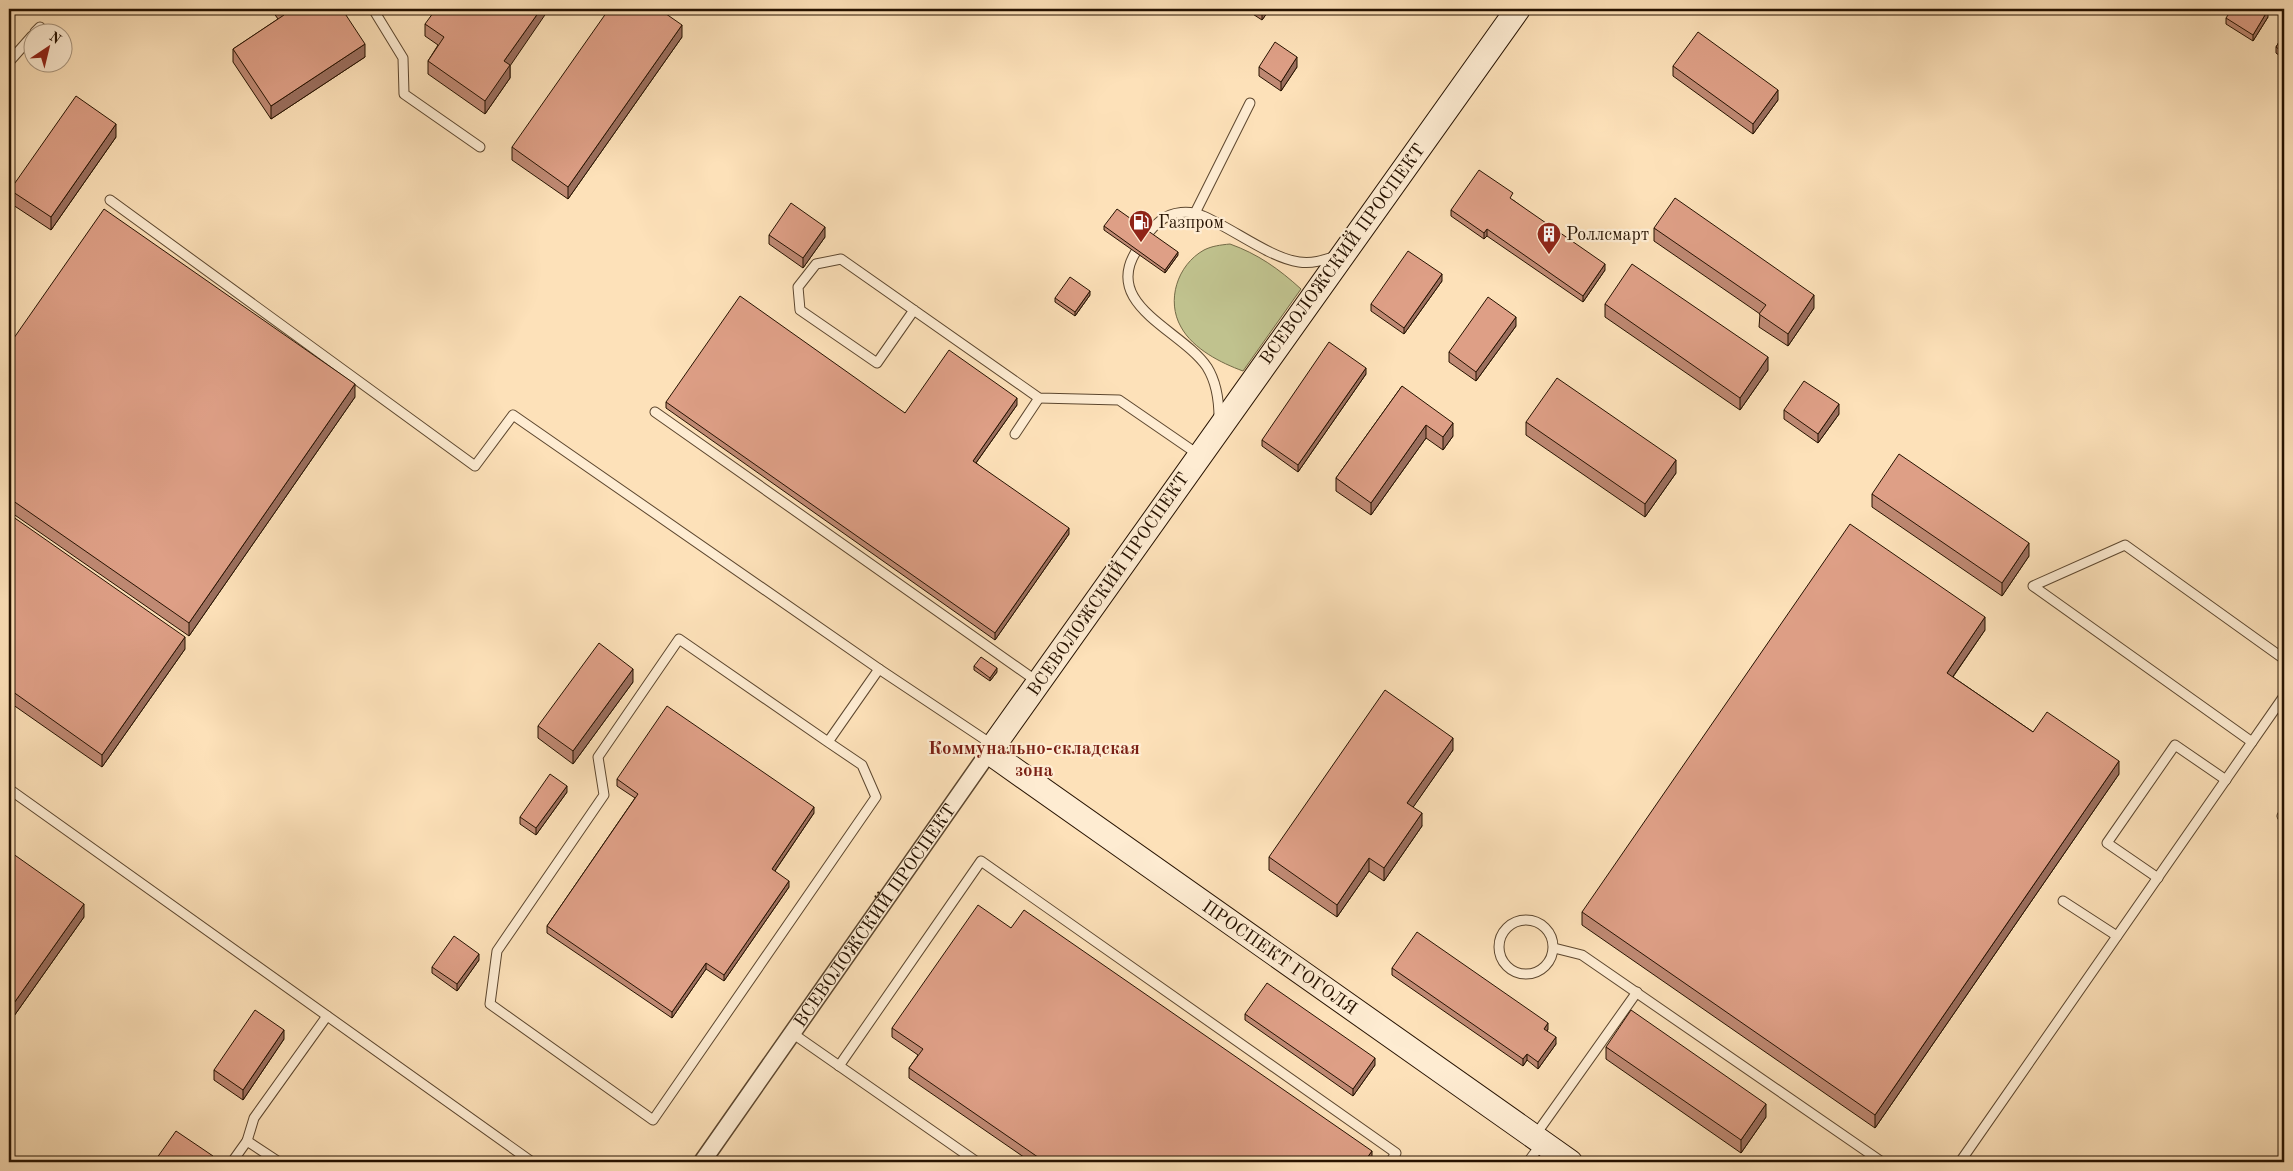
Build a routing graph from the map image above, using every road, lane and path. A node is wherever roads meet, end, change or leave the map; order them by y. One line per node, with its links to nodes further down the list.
1 (373, 9): 6 (lane)
2 (1518, 9): 9 (street, ВСЕВОЛОЖСКИЙ ПРОСПЕКТ)
3 (22, 47): 4 (lane)
4 (9, 62)
5 (1250, 103): 8 (lane)
6 (480, 147)
7 (110, 200): 17 (lane)
8 (1195, 213): 9 (lane); 13 (lane)
9 (1341, 254): 13 (street, ВСЕВОЛОЖСКИЙ ПРОСПЕКТ)
10 (914, 310): 10 (lane); 11 (lane)
11 (1039, 398): 14 (lane); 15 (lane)
12 (655, 412): 18 (lane)
13 (1218, 428): 15 (street, ВСЕВОЛОЖСКИЙ ПРОСПЕКТ)
14 (1015, 434)
15 (1199, 455): 18 (street, ВСЕВОЛОЖСКИЙ ПРОСПЕКТ)
16 (2284, 659): 21 (lane)
17 (879, 669): 20 (lane); 22 (lane)
18 (1038, 682): 22 (street, ВСЕВОЛОЖСКИЙ ПРОСПЕКТ)
19 (2284, 696): 21 (lane)
20 (828, 742): 20 (lane)
21 (2252, 742): 23 (lane)
22 (991, 748): 31 (street, ВСЕВОЛОЖСКИЙ ПРОСПЕКТ); 33 (street, ПРОСПЕКТ ГОГОЛЯ)
23 (2226, 780): 25 (lane); 25 (lane)
24 (9, 789): 30 (lane)
25 (2158, 878): 27 (lane)
26 (2063, 901): 27 (lane)
27 (2117, 936): 44 (lane)
28 (1554, 948): 28 (lane); 29 (lane)
29 (1637, 992): 33 (lane); 43 (lane)
30 (327, 1016): 34 (lane); 37 (lane)
31 (792, 1033): 32 (lane); 38 (street, ВСЕВОЛОЖСКИЙ ПРОСПЕКТ)
32 (839, 1066): 39 (lane); 40 (lane)
33 (1538, 1140): 41 (lane); 42 (street, ПРОСПЕКТ ГОГОЛЯ)
34 (246, 1142): 35 (lane); 36 (lane)
35 (232, 1162)
36 (279, 1162)
37 (532, 1162)
38 (702, 1162)
39 (977, 1162)
40 (1390, 1162)
41 (1528, 1162)
42 (1570, 1162)
43 (1882, 1162)
44 (1960, 1162)

